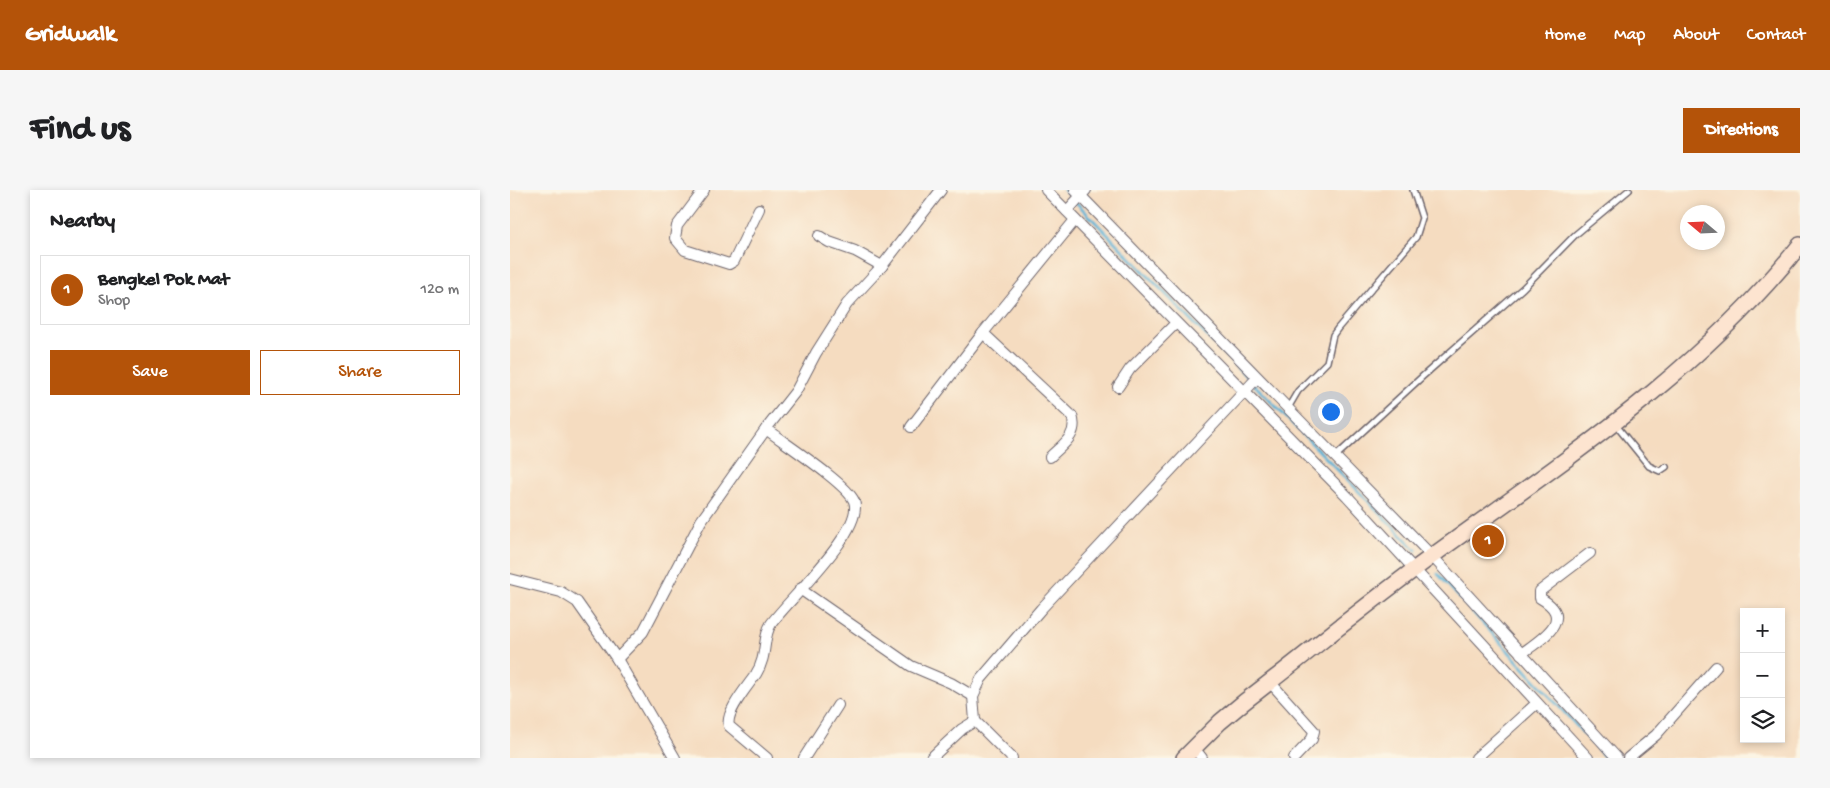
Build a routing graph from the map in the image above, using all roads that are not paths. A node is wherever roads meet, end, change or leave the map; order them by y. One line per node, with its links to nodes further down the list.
1 (704, 190): 7 (street)
2 (941, 190): 11 (street)
3 (1046, 190): 6 (street)
4 (1413, 190): 16 (lane)
5 (1629, 190): 20 (lane)
6 (1076, 199): 8 (street); 14 (street)
7 (758, 209)
8 (1075, 220): 12 (street); 13 (street)
9 (820, 236): 11 (street)
10 (1800, 245): 17 (street)
11 (882, 266): 19 (street)
12 (1176, 323): 14 (street); 15 (street)
13 (983, 332): 18 (street); 21 (street)
14 (1251, 385): 16 (street); 25 (street); 32 (street)
15 (1118, 387)
16 (1288, 408): 20 (street)
17 (1615, 424): 22 (lane); 24 (street)
18 (911, 427)
19 (766, 429): 27 (street); 29 (street)
20 (1336, 456): 24 (street)
21 (1050, 457)
22 (1666, 467)
23 (1590, 554): 28 (street)
24 (1432, 556): 25 (street); 28 (street)
25 (1414, 569): 31 (street); 33 (street)
26 (510, 579): 29 (street)
27 (800, 589): 32 (street); 39 (street)
28 (1521, 654): 45 (street)
29 (616, 659): 38 (street)
30 (1716, 667): 46 (street)
31 (1270, 682): 36 (street); 42 (street)
32 (973, 696): 35 (street)
33 (1537, 703): 43 (street); 44 (street)
34 (838, 705): 40 (street)
35 (975, 721): 37 (street); 41 (street)
36 (1193, 755)
37 (931, 757)
38 (675, 758)
39 (767, 758)
40 (804, 758)
41 (1012, 758)
42 (1294, 758)
43 (1476, 758)
44 (1588, 758)
45 (1617, 758)
46 (1628, 758)

